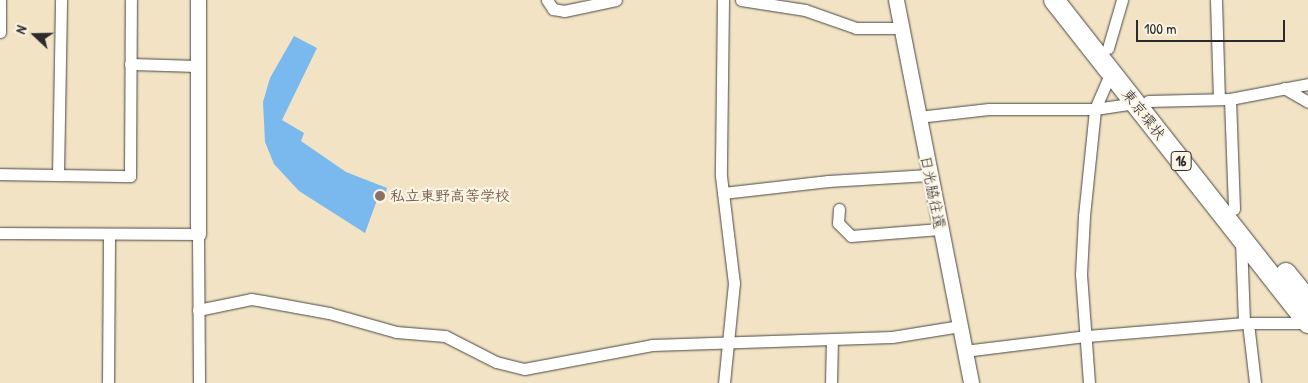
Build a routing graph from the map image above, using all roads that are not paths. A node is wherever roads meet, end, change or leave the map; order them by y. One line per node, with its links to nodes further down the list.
1 (0, 0): 16 (street)
2 (61, 0): 29 (street)
3 (131, 0): 18 (street)
4 (198, 0): 19 (main road)
5 (547, 0): 6 (street)
6 (616, 0)
7 (723, 0): 31 (street)
8 (741, 0): 14 (street)
9 (896, 0): 15 (main road, 日光脇往還)
10 (1054, 0): 20 (highway, 東京環状 / 16)
11 (1072, 0): 17 (highway, 東京環状 / 16)
12 (1122, 0): 17 (street)
13 (1216, 0): 23 (street)
14 (778, 2): 15 (street)
15 (900, 28): 27 (main road, 日光脇往還)
16 (0, 32)
17 (1108, 48): 24 (highway, 東京環状 / 16)
18 (130, 64): 19 (street); 29 (street)
19 (199, 66): 37 (main road)
20 (1111, 72): 24 (highway, 東京環状 / 16); 26 (street)
21 (1308, 84): 22 (street)
22 (1284, 88): 23 (street); 25 (street)
23 (1224, 99): 24 (street); 33 (street)
24 (1141, 102): 26 (street); 33 (highway, 東京環状 / 16); 38 (highway, 東京環状 / 16)
25 (1308, 102)
26 (1095, 108): 27 (street); 44 (street)
27 (918, 117): 30 (main road, 日光脇往還)
28 (0, 174): 29 (street)
29 (58, 175)
30 (929, 175): 31 (street); 34 (main road, 日光脇往還)
31 (723, 192): 46 (street)
32 (839, 209): 34 (street)
33 (1234, 209): 39 (highway, 東京環状 / 16)
34 (940, 229): 43 (main road, 日光脇往還)
35 (0, 233): 36 (street)
36 (109, 234): 37 (street); 48 (street)
37 (198, 234): 40 (street)
38 (1241, 238): 41 (street); 42 (highway, 東京環状 / 16)
39 (1308, 300)
40 (198, 310): 46 (street); 49 (street)
41 (1246, 323): 42 (street); 44 (street); 54 (street)
42 (1308, 323)
43 (960, 326): 45 (street); 47 (main road, 日光脇往還)
44 (1086, 336): 47 (street); 53 (street)
45 (832, 340): 46 (street); 51 (street)
46 (729, 343): 50 (street)
47 (964, 351): 52 (main road, 日光脇往還)
48 (108, 383)
49 (199, 383)
50 (724, 383)
51 (831, 383)
52 (971, 383)
53 (1089, 383)
54 (1255, 383)

